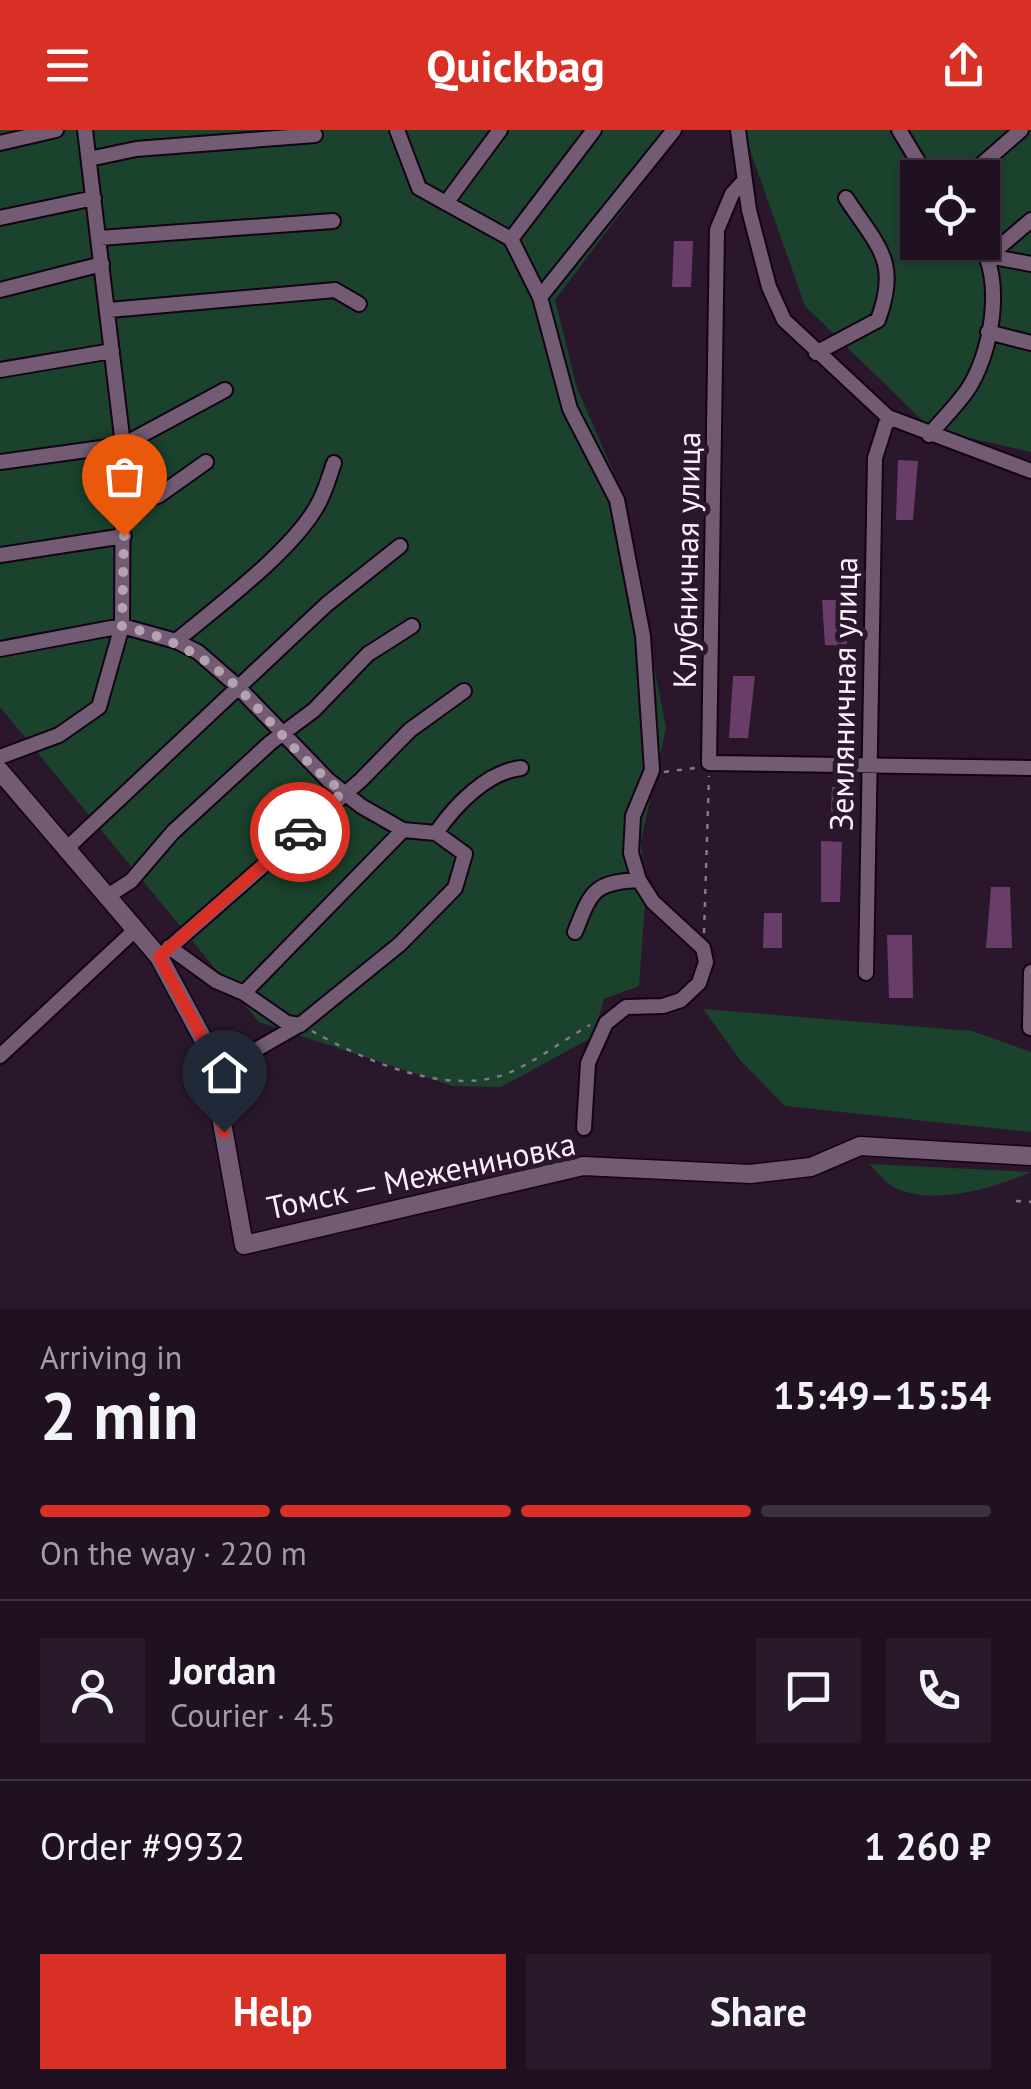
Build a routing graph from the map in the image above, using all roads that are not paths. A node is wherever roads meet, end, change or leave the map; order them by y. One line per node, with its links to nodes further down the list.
1 (56, 130): 11 (street)
2 (85, 130): 12 (street)
3 (397, 130): 18 (street)
4 (500, 130): 18 (street)
5 (594, 130): 23 (street)
6 (674, 130): 30 (street)
7 (738, 130): 15 (street)
8 (899, 130): 13 (street)
9 (1021, 130): 14 (street)
10 (315, 134): 12 (street)
11 (0, 143)
12 (89, 159): 16 (street)
13 (917, 160)
14 (987, 160)
15 (744, 182): 36 (street); 58 (street, Клубничная улица)
16 (94, 198): 19 (street); 22 (street)
17 (846, 198): 36 (street)
18 (446, 203): 23 (street)
19 (0, 218)
20 (1031, 220): 24 (street)
21 (333, 222): 22 (street)
22 (99, 238): 27 (street)
23 (511, 240): 30 (street)
24 (1000, 246)
25 (1000, 258): 28 (street)
26 (988, 260): 33 (street)
27 (102, 264): 29 (street); 32 (street)
28 (1031, 264)
29 (0, 290)
30 (540, 297): 66 (street)
31 (359, 304): 32 (street)
32 (109, 310): 35 (street)
33 (988, 332): 34 (street); 40 (street)
34 (1031, 343)
35 (112, 351): 37 (street); 41 (street)
36 (816, 352): 39 (street)
37 (0, 370)
38 (225, 390): 41 (street)
39 (888, 417): 40 (street); 58 (street, Земляничная улица)
40 (930, 434): 45 (street)
41 (123, 445): 42 (street); 46 (street)
42 (0, 462)
43 (206, 462): 46 (street)
44 (334, 463): 52 (street)
45 (1031, 472)
46 (124, 501): 47 (street)
47 (124, 536): 49 (street); 50 (street)
48 (400, 546): 54 (street)
49 (0, 555)
50 (122, 626): 52 (street); 53 (street); 57 (street)
51 (412, 626): 56 (street)
52 (176, 641): 54 (street)
53 (0, 648)
54 (237, 686): 56 (street); 65 (street)
55 (464, 691): 62 (street)
56 (283, 732): 62 (street); 67 (street)
57 (0, 757)
58 (870, 766): 60 (street); 72 (street, Земляничная улица)
59 (521, 768): 64 (street)
60 (1031, 768)
61 (0, 771): 65 (street)
62 (343, 792): 63 (street); 70 (street)
63 (403, 830): 64 (street); 73 (street)
64 (436, 833): 74 (street)
65 (64, 850): 67 (street)
66 (639, 880): 69 (street); 78 (street)
67 (106, 897): 68 (street)
68 (135, 930): 70 (street); 77 (street)
69 (575, 932)
70 (164, 952): 73 (street); 79 (street, Томск — Межениновка)
71 (1031, 972): 75 (street)
72 (866, 973)
73 (244, 993): 74 (street)
74 (300, 1024): 76 (street)
75 (1030, 1028)
76 (259, 1048)
77 (0, 1056)
78 (584, 1128)
79 (1031, 1156)

